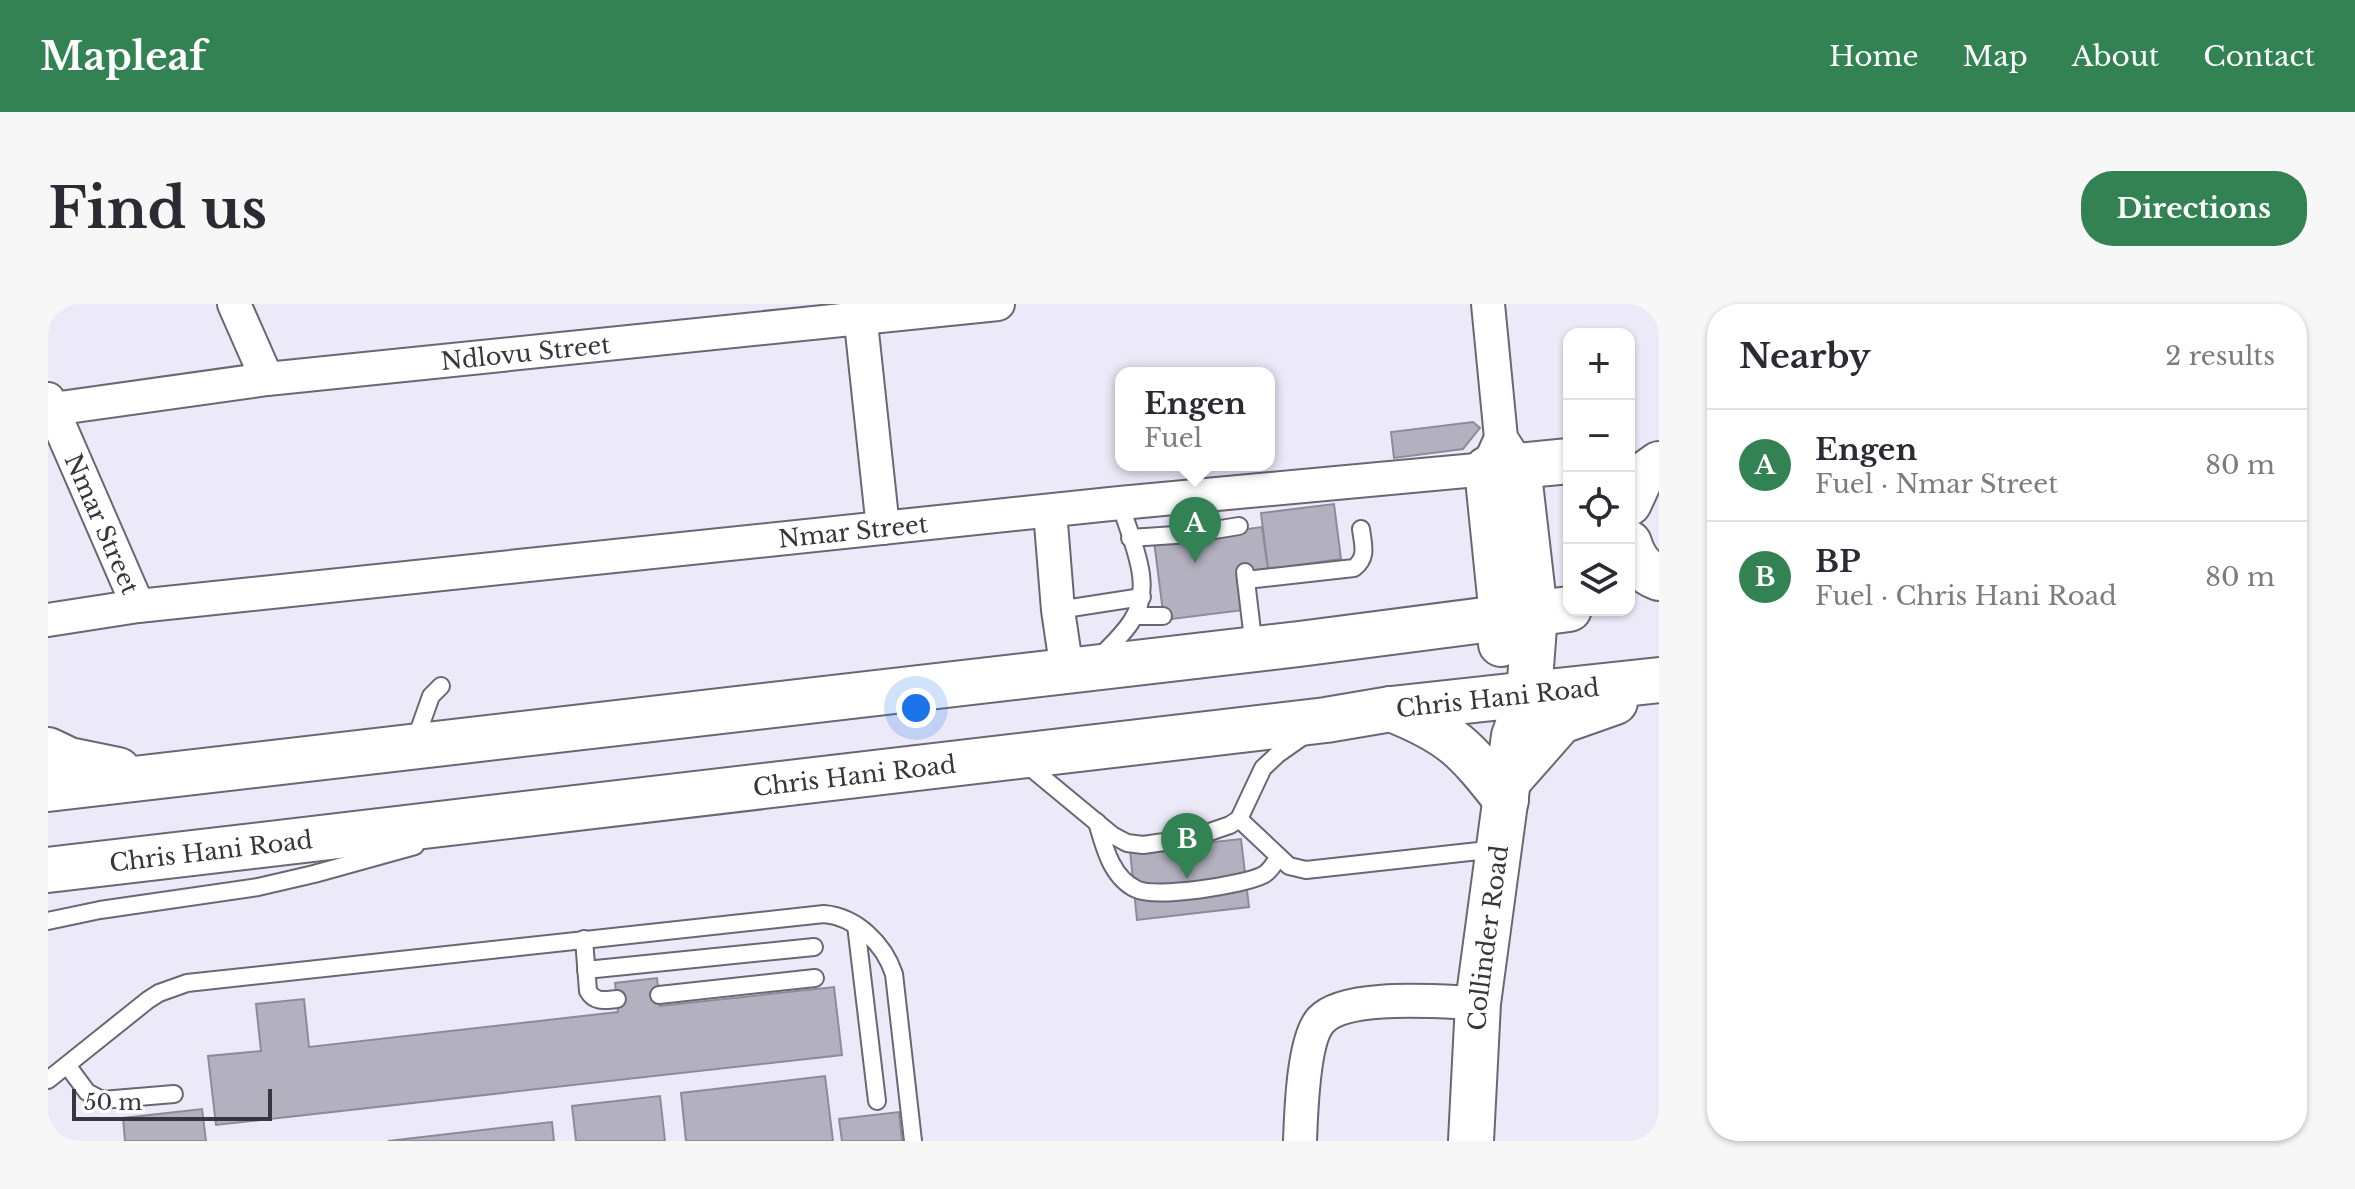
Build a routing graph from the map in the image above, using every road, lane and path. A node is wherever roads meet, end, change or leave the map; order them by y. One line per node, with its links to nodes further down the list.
1 (234, 304): 5 (street)
2 (998, 304): 4 (street, Ndlovu Street)
3 (1488, 304): 9 (street)
4 (860, 312): 5 (street, Ndlovu Street); 16 (street)
5 (267, 379): 6 (street, Ndlovu Street)
6 (50, 404): 25 (street, Nmar Street)
7 (1659, 451): 8 (main road)
8 (1635, 453)
9 (1502, 458): 10 (main road, Nmar Street); 15 (street, Nmar Street); 20 (main road, Collinder Road); 27 (main road, Collinder Road)
10 (1563, 461)
11 (1659, 464): 12 (main road)
12 (1635, 490)
13 (1120, 503): 14 (street, Nmar Street); 15 (street, Nmar Street); 18 (lane)
14 (1050, 511): 16 (street, Nmar Street); 26 (street)
15 (1237, 513): 18 (lane)
16 (883, 528): 25 (street, Nmar Street)
17 (1361, 529): 32 (lane)
18 (1130, 538): 22 (lane)
19 (1629, 544): 21 (main road)
20 (1496, 552): 27 (main road, Collinder Road); 31 (main road)
21 (1659, 578)
22 (1142, 597): 26 (lane); 28 (lane)
23 (1659, 599): 24 (main road)
24 (1635, 601)
25 (138, 606): 30 (street, Nmar Street)
26 (1058, 610): 33 (street)
27 (1535, 612): 31 (main road); 38 (main road, Collinder Road)
28 (1135, 616): 29 (lane); 33 (lane)
29 (1163, 616)
30 (48, 620)
31 (1403, 630): 32 (main road)
32 (1255, 649): 33 (main road)
33 (1078, 670): 40 (main road)
34 (1659, 680): 38 (main road, Chris Hani Road)
35 (441, 686): 40 (lane)
36 (1659, 689): 45 (main road)
37 (1391, 709): 38 (main road, Chris Hani Road); 39 (main road, Chris Hani Road); 45 (main road)
38 (1514, 709): 45 (main road, Collinder Road)
39 (1326, 720): 42 (main road, Chris Hani Road); 47 (lane)
40 (413, 746): 43 (main road)
41 (48, 750): 43 (main road)
42 (1015, 755): 46 (main road, Chris Hani Road); 48 (lane)
43 (148, 776): 44 (main road)
44 (48, 789)
45 (1506, 791): 49 (main road, Collinder Road)
46 (520, 816): 51 (main road, Chris Hani Road); 53 (lane)
47 (1239, 819): 48 (lane); 50 (lane)
48 (1097, 821): 50 (lane)
49 (1499, 848): 50 (lane); 61 (main road, Collinder Road)
50 (1279, 857)
51 (69, 868): 52 (lane)
52 (48, 880)
53 (48, 921)
54 (856, 925): 55 (lane); 65 (lane); 66 (lane)
55 (584, 939): 57 (lane); 62 (lane)
56 (814, 947): 57 (lane)
57 (586, 970): 60 (lane)
58 (815, 978): 59 (lane)
59 (659, 995)
60 (617, 999)
61 (1478, 1003): 67 (street); 68 (main road, Collinder Road)
62 (67, 1065): 63 (lane); 64 (lane)
63 (48, 1080)
64 (174, 1094)
65 (877, 1101)
66 (913, 1141)
67 (1300, 1141)
68 (1471, 1141)

